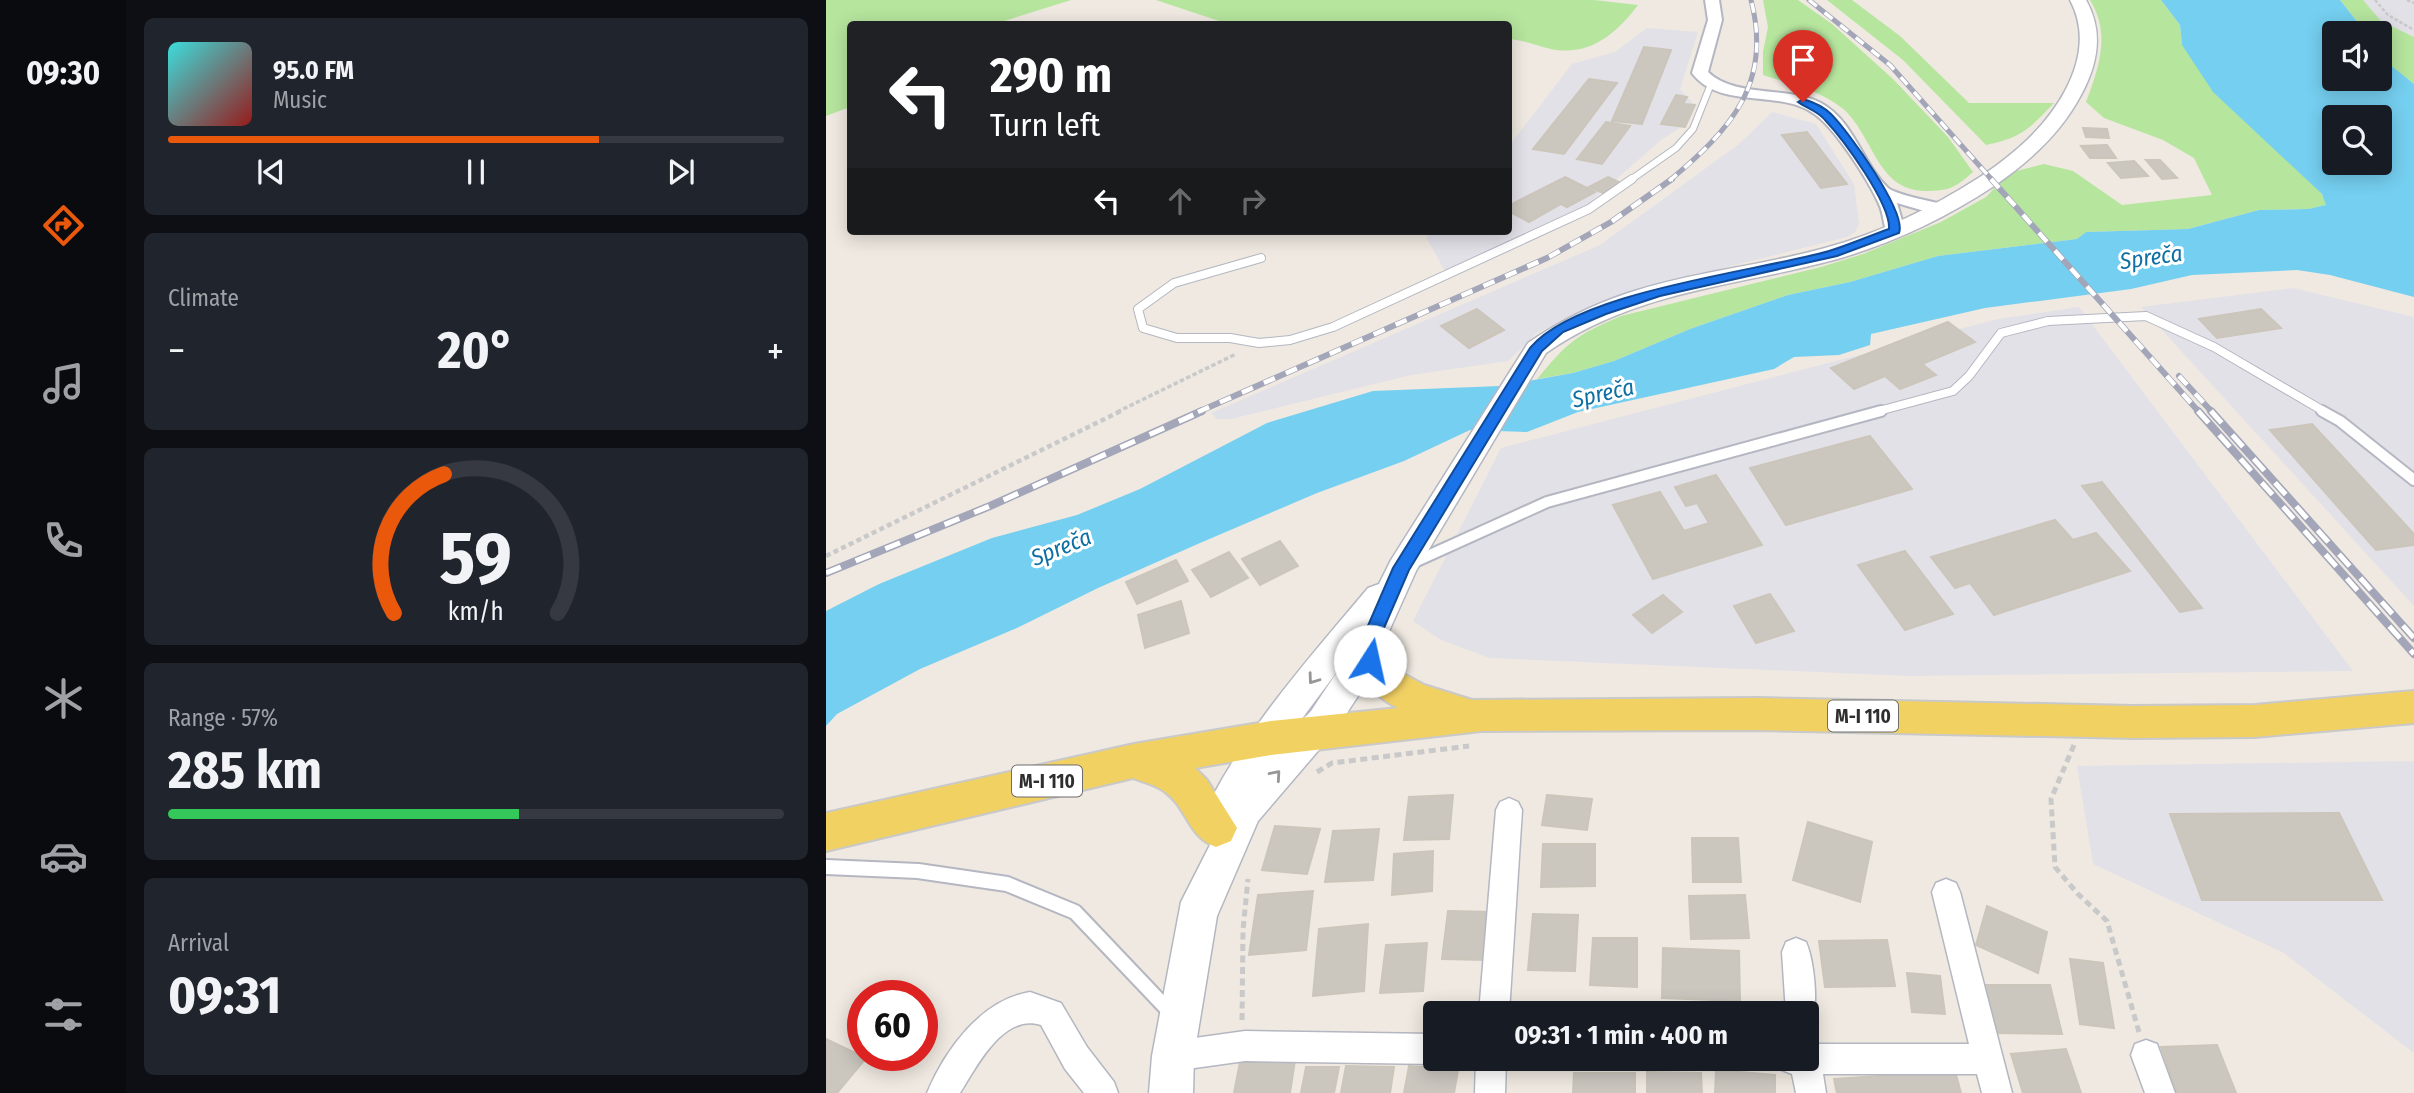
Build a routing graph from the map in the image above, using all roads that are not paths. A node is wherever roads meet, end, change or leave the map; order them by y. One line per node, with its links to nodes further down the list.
1 (1712, 0): 3 (street)
2 (2078, 0): 5 (main road)
3 (1711, 84): 4 (street); 7 (lane)
4 (1883, 193): 5 (street); 6 (street)
5 (1938, 209): 6 (main road)
6 (1895, 231): 9 (main road)
7 (1261, 258)
8 (2414, 480): 9 (lane)
9 (1402, 568): 10 (main road); 14 (main road, one-way to 14)
10 (1369, 644): 12 (main road); 13 (main road)
11 (2414, 707): 12 (main road, M-I 110)
12 (1476, 731): 13 (main road, M-I 110)
13 (1312, 733): 14 (main road, M-I 110); 21 (main road, one-way to 13)
14 (1271, 738): 15 (main road, M-I 110); 17 (main road)
15 (1134, 761): 17 (main road); 18 (main road, M-I 110)
16 (1509, 810): 23 (street)
17 (1216, 828): 21 (main road)
18 (826, 832)
19 (826, 867): 27 (lane)
20 (1946, 892): 29 (street)
21 (1196, 919): 27 (main road)
22 (1796, 953): 24 (street)
23 (1495, 1001)
24 (1800, 1001)
25 (1423, 1049): 27 (street)
26 (2146, 1055): 37 (street)
27 (1174, 1057)
28 (1819, 1059): 29 (street)
29 (1988, 1059): 36 (street)
30 (1491, 1071): 34 (street)
31 (1807, 1071): 35 (street)
32 (942, 1093): 33 (street)
33 (1103, 1093)
34 (1490, 1093)
35 (1811, 1093)
36 (1997, 1093)
37 (2160, 1093)

